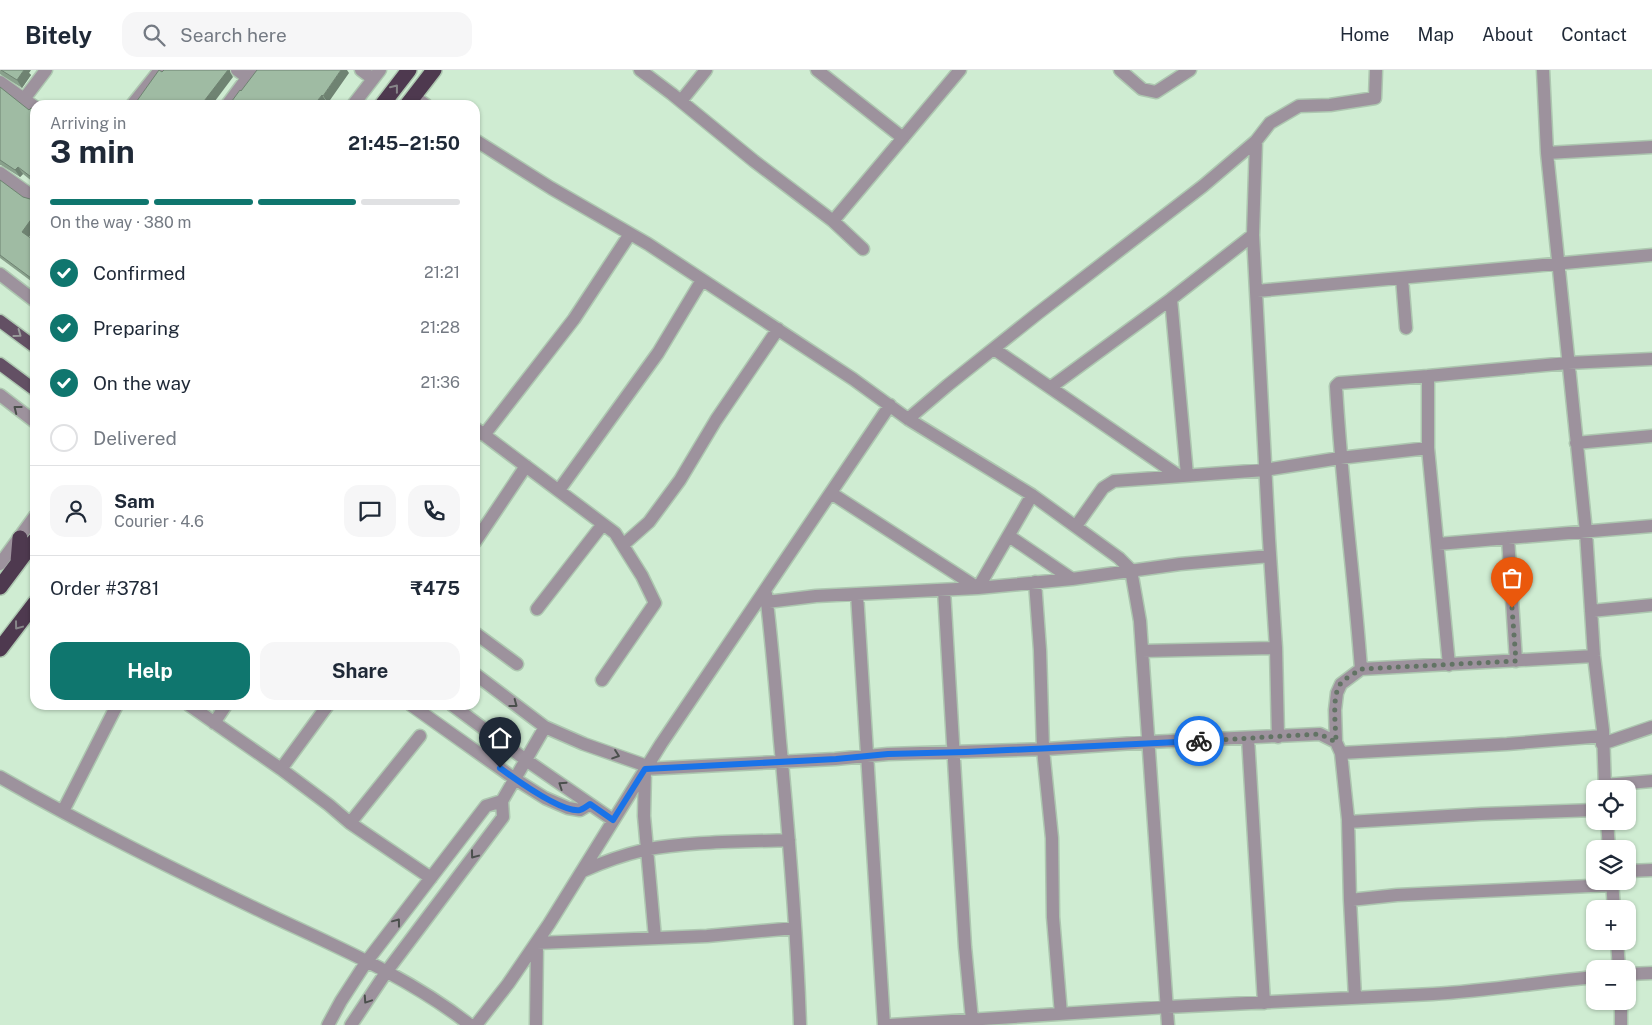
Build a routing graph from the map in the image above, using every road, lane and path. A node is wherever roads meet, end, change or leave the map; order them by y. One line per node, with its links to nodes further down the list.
1 (46, 70): 17 (street)
2 (160, 70): 18 (street)
3 (361, 70): 15 (street)
4 (409, 70): 21 (highway, one-way to 4)
5 (434, 70): 22 (highway)
6 (640, 70): 23 (street)
7 (706, 70): 23 (street)
8 (818, 70): 25 (street)
9 (960, 70): 25 (street)
10 (1120, 70): 11 (street)
11 (1190, 70)
12 (1376, 70): 26 (street)
13 (1543, 70): 29 (street)
14 (246, 73): 19 (street)
15 (377, 75): 20 (street)
16 (0, 82): 17 (street)
17 (24, 99): 24 (street)
18 (136, 100)
19 (230, 100)
20 (357, 100)
21 (386, 100)
22 (416, 100)
23 (680, 101): 32 (street)
24 (30, 104)
25 (903, 138): 32 (street)
26 (1256, 141): 34 (street); 48 (street)
27 (480, 143): 33 (street)
28 (1652, 147): 29 (street)
29 (1547, 153): 37 (street)
30 (0, 173): 31 (street)
31 (30, 194)
32 (833, 221): 35 (street)
33 (630, 234): 40 (street); 59 (street)
34 (1253, 235): 41 (street); 43 (street)
35 (864, 250)
36 (1652, 255): 37 (street)
37 (1558, 264): 39 (street); 50 (street)
38 (0, 274): 42 (street)
39 (1402, 278): 41 (street); 45 (street)
40 (702, 280): 46 (street); 67 (street)
41 (1257, 292): 65 (street)
42 (30, 296)
43 (1171, 299): 54 (street); 66 (street)
44 (0, 321): 47 (main road, one-way to 47)
45 (1406, 328)
46 (778, 329): 56 (street); 79 (street)
47 (30, 343)
48 (994, 349): 54 (street); 58 (street)
49 (1652, 359): 50 (street)
50 (1568, 362): 52 (street); 61 (street)
51 (0, 364): 53 (main road)
52 (1428, 376): 62 (street); 63 (street)
53 (30, 386)
54 (1051, 387): 66 (street)
55 (0, 395): 57 (street, one-way to 55)
56 (890, 405): 58 (street); 68 (street)
57 (30, 418)
58 (908, 419): 69 (street)
59 (480, 432): 64 (street)
60 (1652, 436): 61 (street)
61 (1576, 443): 73 (street)
62 (1428, 448): 63 (street); 78 (street)
63 (1340, 458): 65 (street); 103 (street)
64 (526, 466): 67 (street); 74 (street)
65 (1265, 470): 66 (street); 80 (street)
66 (1183, 475): 71 (street)
67 (559, 490): 70 (street)
68 (831, 494): 86 (street); 87 (street)
69 (1032, 495): 71 (street); 75 (street)
70 (603, 524): 79 (street); 92 (street)
71 (1076, 526): 82 (street)
72 (1652, 526): 73 (street)
73 (1586, 532): 76 (street); 94 (street)
74 (480, 535)
75 (1009, 536): 83 (street); 87 (street)
76 (1508, 538): 78 (street); 100 (street)
77 (27, 539): 81 (street); 85 (highway)
78 (1438, 544): 102 (street)
79 (623, 545): 105 (street)
80 (1270, 556): 82 (street); 96 (street)
81 (0, 564)
82 (1131, 570): 83 (street); 98 (street)
83 (1072, 579): 84 (street)
84 (1035, 582): 87 (street); 121 (street)
85 (0, 587)
86 (766, 588): 90 (street); 126 (street)
87 (978, 588): 88 (street)
88 (944, 590): 89 (street); 122 (street)
89 (857, 594): 90 (street); 123 (street)
90 (767, 602): 125 (street)
91 (1652, 605): 94 (street)
92 (537, 609)
93 (30, 610): 97 (highway, one-way to 97)
94 (1591, 610): 99 (street)
95 (480, 637): 101 (street)
96 (1276, 648): 98 (street); 116 (street)
97 (0, 649)
98 (1142, 651): 119 (street)
99 (1594, 656): 100 (street); 118 (street)
100 (1516, 661): 102 (street)
101 (517, 664)
102 (1449, 665): 103 (street)
103 (1361, 669): 120 (street)
104 (480, 678): 113 (street, one-way to 113)
105 (602, 680)
106 (115, 710): 136 (street)
107 (196, 710): 112 (street)
108 (223, 710): 112 (street)
109 (324, 710): 127 (street)
110 (417, 710): 129 (street)
111 (459, 710): 124 (street)
112 (214, 723): 127 (street)
113 (545, 727): 124 (street); 126 (street, one-way to 126)
114 (1652, 727): 118 (street)
115 (420, 736): 139 (street)
116 (1278, 737): 117 (street); 120 (street)
117 (1248, 738): 119 (street); 157 (street)
118 (1603, 740): 120 (street); 130 (street)
119 (1149, 742): 121 (street); 158 (street)
120 (1339, 748): 138 (street)
121 (1043, 749): 122 (street); 160 (street)
122 (953, 753): 123 (street); 161 (street)
123 (867, 756): 125 (street); 168 (street)
124 (526, 760): 129 (street); 134 (street, one-way to 124)
125 (782, 762): 126 (street); 140 (street)
126 (646, 767): 137 (street); 141 (street)
127 (281, 769): 139 (street)
128 (0, 777): 136 (street)
129 (515, 779): 133 (street); 134 (street)
130 (1605, 780)
131 (1652, 782): 132 (street)
132 (1636, 784)
133 (502, 801): 145 (street); 152 (street, one-way to 152)
134 (590, 804): 137 (street)
135 (1586, 810): 138 (street)
136 (63, 811): 151 (street)
137 (613, 820): 143 (street)
138 (1348, 822): 147 (street)
139 (350, 823): 145 (street)
140 (789, 840): 141 (street); 148 (street)
141 (646, 850): 143 (street); 149 (street)
142 (1652, 870): 144 (street)
143 (583, 871): 150 (street)
144 (1636, 871)
145 (431, 878): 151 (street, one-way to 145)
146 (1586, 884): 147 (street)
147 (1350, 900): 156 (street)
148 (795, 928): 149 (street); 167 (street)
149 (655, 938): 150 (street)
150 (537, 943): 165 (street); 166 (street)
151 (367, 961): 152 (street); 162 (street)
152 (387, 970): 163 (street, one-way to 163); 164 (street)
153 (1652, 972): 154 (street)
154 (1636, 973)
155 (1586, 978): 156 (street)
156 (1355, 998): 157 (street)
157 (1264, 1003): 158 (street)
158 (1167, 1007): 160 (street); 170 (street)
159 (1621, 1010): 171 (street)
160 (1060, 1014): 161 (street)
161 (972, 1020): 169 (street)
162 (328, 1025)
163 (351, 1025)
164 (470, 1025)
165 (476, 1025)
166 (536, 1025)
167 (800, 1025)
168 (884, 1025)
169 (890, 1025)
170 (1168, 1025)
171 (1621, 1025)

